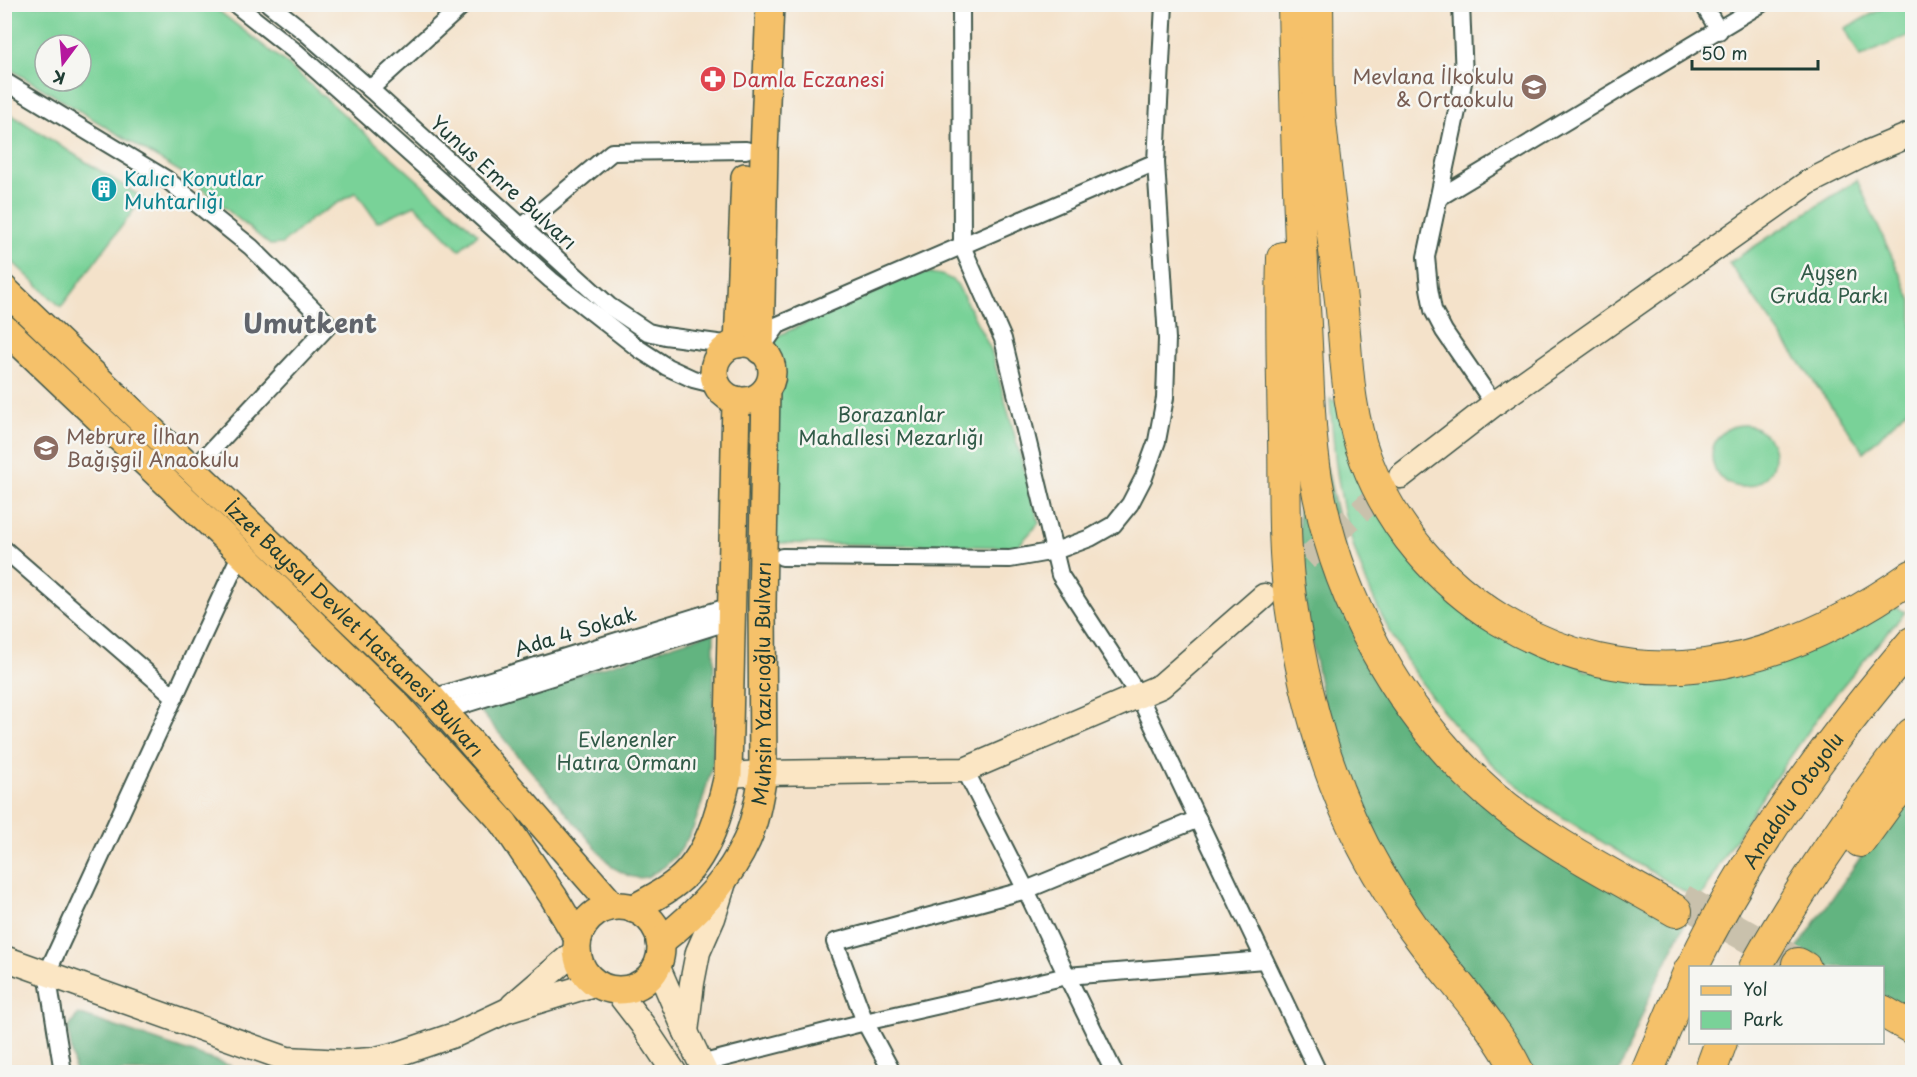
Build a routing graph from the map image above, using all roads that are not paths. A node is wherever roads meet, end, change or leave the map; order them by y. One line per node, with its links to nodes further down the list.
1 (235, 4): 28 (street)
2 (269, 4): 15 (street, Yunus Emre Bulvarı)
3 (464, 4): 15 (street)
4 (752, 4): 19 (main road)
5 (770, 4): 26 (main road)
6 (961, 4): 23 (street)
7 (1164, 4): 20 (street)
8 (1294, 4): 18 (highway)
9 (1317, 4): 16 (highway)
10 (1461, 4): 21 (street)
11 (1703, 4): 13 (street)
12 (1761, 4): 13 (street)
13 (1719, 31): 21 (street)
14 (4, 81): 30 (street)
15 (370, 89): 22 (street, Yunus Emre Bulvarı)
16 (1320, 120): 18 (highway); 36 (highway)
17 (1912, 134): 29 (street)
18 (1296, 141): 78 (highway)
19 (746, 150): 22 (street); 26 (main road)
20 (1156, 162): 23 (street); 33 (street)
21 (1440, 197): 29 (street)
22 (522, 227): 26 (street, Yunus Emre Bulvarı)
23 (962, 246): 26 (street); 33 (street)
24 (4, 289): 30 (main road, İzzet Baysal Devlet Hastanesi Bulvarı)
25 (4, 328): 34 (main road, İzzet Baysal Devlet Hastanesi Bulvarı)
26 (744, 346): 27 (main road); 28 (main road)
27 (766, 390): 28 (main road); 45 (main road, Muhsin Yazıcıoğlu Bulvarı)
28 (726, 393): 38 (main road, Muhsin Yazıcıoğlu Bulvarı)
29 (1494, 404): 31 (street)
30 (194, 469): 42 (main road, İzzet Baysal Devlet Hastanesi Bulvarı)
31 (1401, 476)
32 (4, 549): 41 (street)
33 (1055, 551): 35 (street); 40 (street)
34 (241, 553): 41 (street); 53 (main road, İzzet Baysal Devlet Hastanesi Bulvarı)
35 (782, 557)
36 (1912, 576)
37 (1264, 596): 40 (street)
38 (730, 613): 42 (street, Ada 4 Sokak); 46 (main road, Muhsin Yazıcıoğlu Bulvarı)
39 (1912, 644): 57 (highway, Anadolu Otoyolu)
40 (1139, 696): 44 (street); 48 (street)
41 (175, 697): 59 (street)
42 (437, 704): 51 (main road, İzzet Baysal Devlet Hastanesi Bulvarı)
43 (1912, 734): 52 (highway)
44 (965, 770): 45 (street); 50 (street)
45 (763, 773): 46 (street); 49 (main road, Muhsin Yazıcıoğlu Bulvarı)
46 (728, 775): 51 (main road, Muhsin Yazıcıoğlu Bulvarı)
47 (1912, 776): 52 (highway)
48 (1198, 819): 50 (street); 56 (street)
49 (727, 874): 54 (main road, Muhsin Yazıcıoğlu Bulvarı); 68 (street)
50 (1026, 890): 61 (street); 65 (street)
51 (623, 907): 53 (main road); 54 (main road)
52 (1778, 926): 58 (highway)
53 (578, 944): 62 (main road); 63 (street)
54 (659, 954): 62 (main road); 68 (street)
55 (4, 958): 59 (street)
56 (1264, 960): 61 (street); 77 (street)
57 (1692, 966)
58 (1756, 966)
59 (47, 973): 71 (street); 73 (street)
60 (1689, 974): 79 (highway, Anadolu Otoyolu)
61 (1067, 976): 65 (street); 76 (street)
62 (606, 986): 63 (street); 74 (street)
63 (507, 1011): 71 (street)
64 (1884, 1012): 67 (highway)
65 (865, 1022): 72 (street); 75 (street)
66 (1884, 1027): 69 (highway)
67 (1912, 1028)
68 (686, 1032): 72 (street)
69 (1912, 1042)
70 (1720, 1044): 80 (highway)
71 (284, 1066)
72 (703, 1068)
73 (63, 1072)
74 (674, 1072)
75 (892, 1072)
76 (1114, 1072)
77 (1318, 1072)
78 (1518, 1072)
79 (1647, 1072)
80 (1710, 1072)

